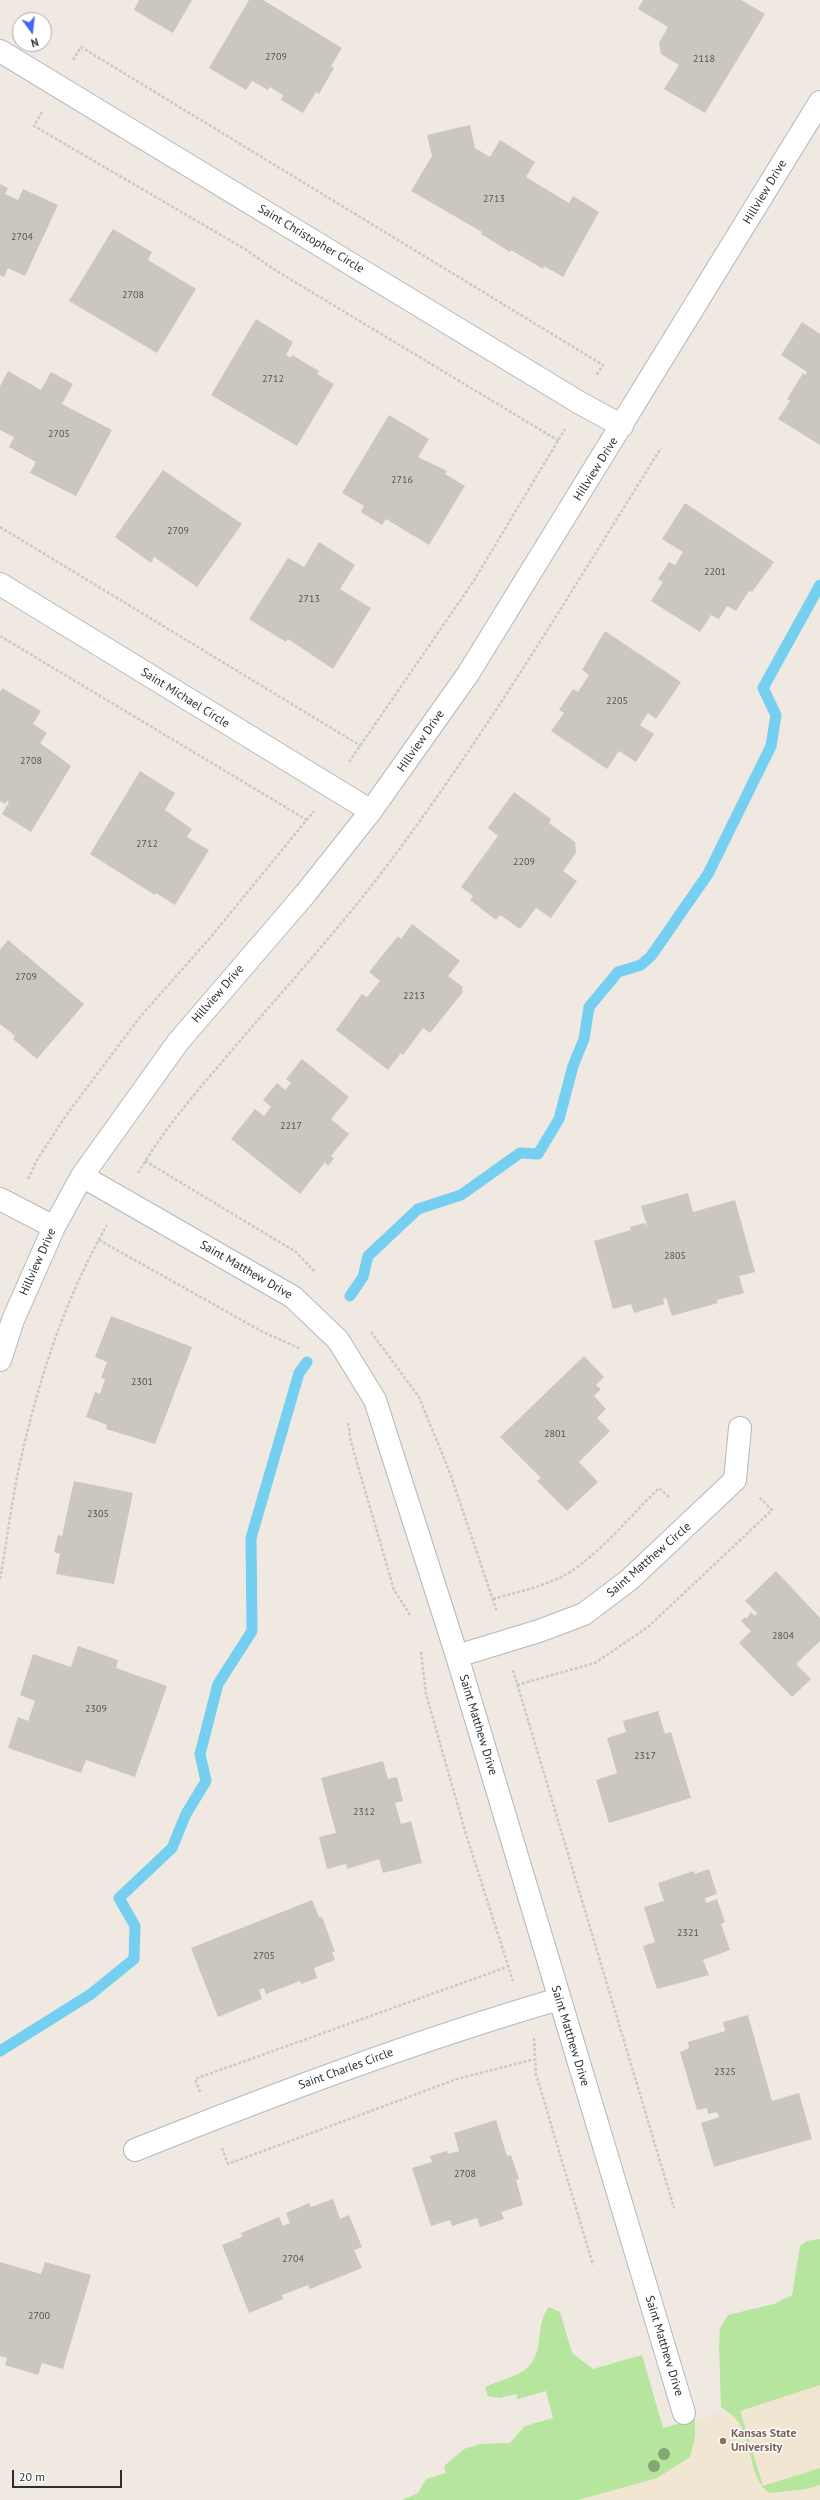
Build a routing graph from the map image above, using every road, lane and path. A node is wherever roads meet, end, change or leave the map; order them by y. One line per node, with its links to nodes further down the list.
1 (80, 47): 5 (path)
2 (0, 51): 6 (street, Saint Christopher Circle)
3 (820, 102): 6 (street, Hillview Drive)
4 (34, 126): 7 (path)
5 (603, 365)
6 (622, 426): 13 (street, Hillview Drive)
7 (559, 441)
8 (661, 448): 17 (path)
9 (0, 527): 12 (path)
10 (0, 584): 13 (street, Saint Michael Circle)
11 (0, 636): 14 (path)
12 (361, 746)
13 (371, 811): 15 (street, Hillview Drive)
14 (307, 820)
15 (82, 1176): 17 (street, Saint Matthew Drive); 18 (street, Hillview Drive)
16 (0, 1199): 18 (street)
17 (122, 1199): 19 (path); 30 (street, Saint Matthew Drive)
18 (54, 1227): 21 (street, Hillview Drive)
19 (99, 1240): 20 (path); 26 (path)
20 (305, 1351)
21 (0, 1360)
22 (347, 1419): 28 (path)
23 (740, 1428): 24 (street)
24 (737, 1473): 25 (street, Saint Matthew Circle); 31 (path)
25 (694, 1520): 27 (path); 30 (street, Saint Matthew Circle)
26 (0, 1579)
27 (493, 1598)
28 (413, 1622)
29 (421, 1651): 33 (path)
30 (457, 1656): 32 (street, Saint Matthew Drive)
31 (517, 1685)
32 (559, 2000): 33 (street, Saint Charles Circle); 36 (street, Saint Matthew Drive)
33 (525, 2009): 34 (street, Saint Charles Circle); 35 (path)
34 (136, 2150)
35 (593, 2265)
36 (684, 2413)

